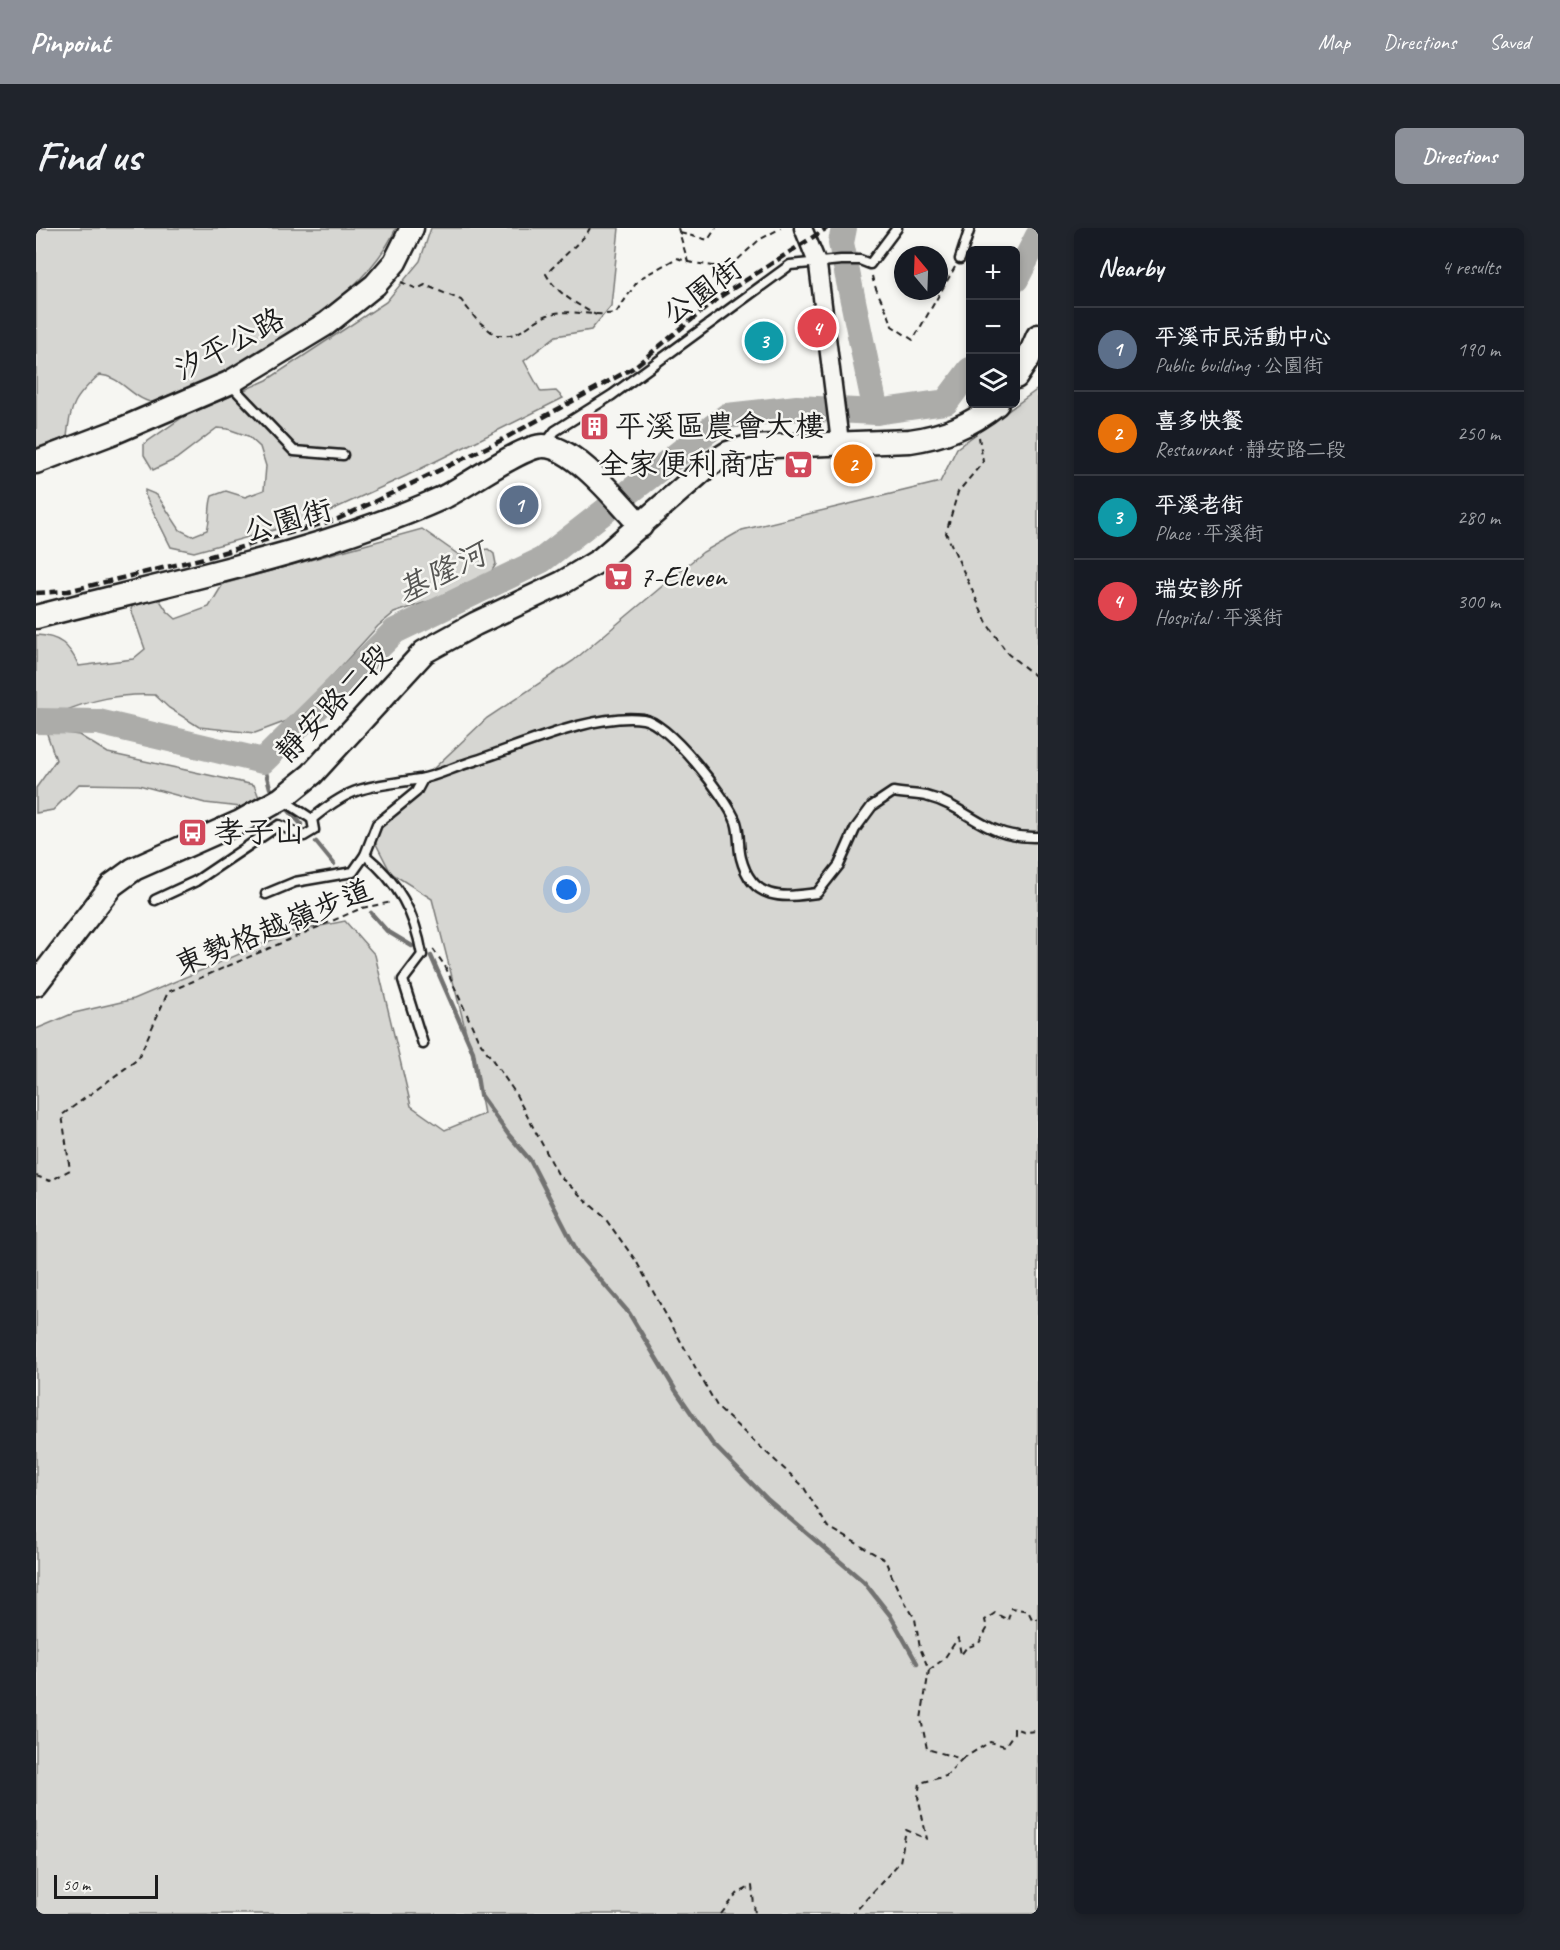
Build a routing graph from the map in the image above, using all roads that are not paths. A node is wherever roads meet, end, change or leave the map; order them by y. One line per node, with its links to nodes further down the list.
1 (412, 228): 9 (main road, 汐平公路)
2 (803, 228): 6 (street)
3 (897, 228): 6 (lane, 公園街)
4 (970, 228): 5 (lane)
5 (960, 259)
6 (816, 263): 11 (street); 12 (lane, 公園街)
7 (1038, 336): 8 (main road)
8 (1020, 370)
9 (229, 383): 13 (lane); 14 (main road, 汐平公路)
10 (991, 408): 11 (main road, 靜安路二段)
11 (840, 442): 15 (main road, 靜安路二段)
12 (543, 446): 15 (main road); 16 (main road, 公園街)
13 (343, 455)
14 (36, 462)
15 (640, 526): 18 (main road, 靜安路二段)
16 (36, 617)
17 (423, 779): 19 (lane); 20 (lane); 21 (lane)
18 (276, 801): 19 (lane); 24 (main road, 靜安路二段)
19 (312, 819): 23 (lane)
20 (1038, 837)
21 (365, 855): 22 (lane); 25 (lane)
22 (266, 894)
23 (155, 900)
24 (36, 984)
25 (423, 1044)

